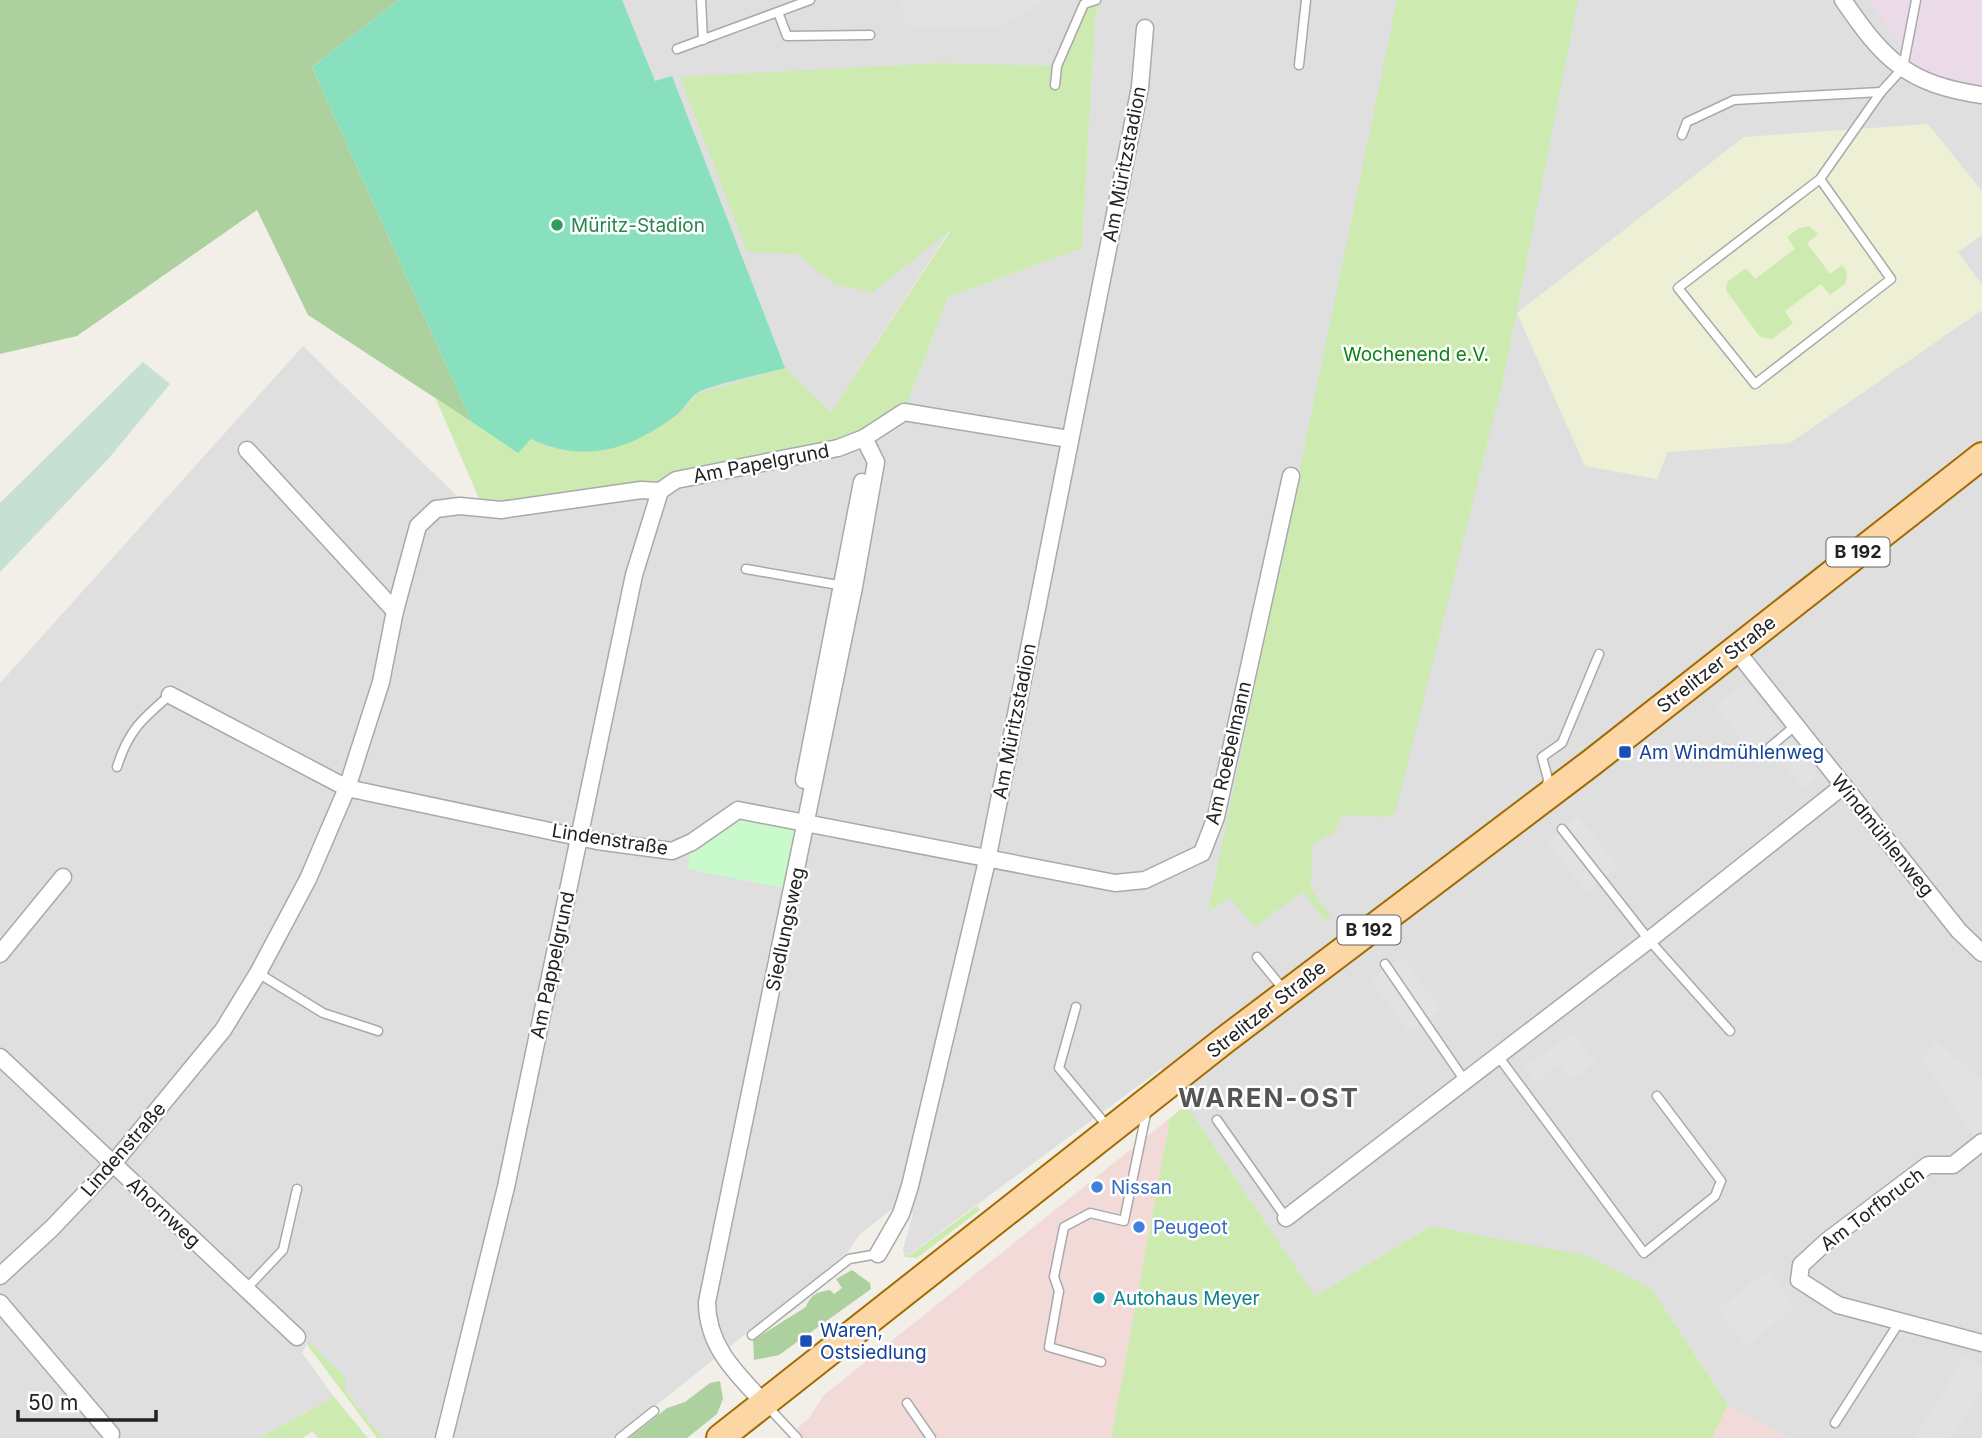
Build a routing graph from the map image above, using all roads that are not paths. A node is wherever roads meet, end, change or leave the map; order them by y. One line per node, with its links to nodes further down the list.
1 (701, 0): 10 (lane)
2 (810, 0): 7 (lane)
3 (1096, 0): 14 (lane)
4 (1306, 0): 12 (lane)
5 (1843, 0): 13 (street)
6 (1916, 0): 13 (lane)
7 (778, 12): 9 (lane); 10 (lane)
8 (1145, 28): 20 (street, Am Müritzstadion)
9 (870, 35)
10 (704, 40): 11 (lane)
11 (677, 49)
12 (1299, 65)
13 (1903, 68): 15 (lane); 16 (street)
14 (1055, 85)
15 (1881, 92): 17 (lane); 18 (lane)
16 (1982, 95)
17 (1682, 135)
18 (1820, 179): 18 (lane)
19 (864, 438): 20 (street); 24 (street, Am Papelgrund); 26 (street, Siedlungsweg)
20 (1069, 439): 40 (street, Am Müritzstadion)
21 (247, 450): 27 (street)
22 (1982, 456): 28 (main road, Strelitzer Straße / B 192)
23 (1291, 476): 40 (street, Am Roebelmann)
24 (660, 491): 27 (street, Lindenstraße); 39 (street, Am Pappelgrund)
25 (746, 569): 26 (lane)
26 (848, 586): 37 (street, Siedlungsweg)
27 (395, 611): 35 (street, Lindenstraße)
28 (1735, 649): 31 (street, Windmühlenweg); 36 (main road, Strelitzer Straße / B 192)
29 (1598, 654): 36 (lane)
30 (170, 695): 33 (lane); 35 (street, Lindenstraße)
31 (1795, 726): 32 (lane); 34 (street, Windmühlenweg)
32 (1770, 747)
33 (117, 768)
34 (1843, 786): 42 (street); 43 (street, Windmühlenweg)
35 (347, 788): 39 (street, Lindenstraße); 47 (street, Lindenstraße)
36 (1544, 799): 48 (main road, Strelitzer Straße / B 192)
37 (802, 822): 39 (street, Lindenstraße); 40 (street, Lindenstraße); 73 (street, Siedlungsweg)
38 (1562, 829): 42 (lane)
39 (579, 836): 77 (street, Am Pappelgrund)
40 (987, 861): 63 (street, Am Müritzstadion)
41 (62, 877): 44 (street)
42 (1649, 940): 51 (lane); 52 (street)
43 (1982, 953)
44 (0, 954)
45 (1257, 957): 48 (lane)
46 (1385, 964): 54 (lane)
47 (258, 973): 50 (lane); 60 (street, Lindenstraße)
48 (1286, 993): 56 (main road, Strelitzer Straße / B 192)
49 (1076, 1007): 58 (lane)
50 (378, 1031)
51 (1730, 1031)
52 (1498, 1056): 54 (street); 55 (lane)
53 (0, 1058): 60 (street, Ahornweg)
54 (1465, 1081): 62 (street)
55 (1657, 1096)
56 (1149, 1100): 58 (main road, Strelitzer Straße / B 192); 71 (lane)
57 (1217, 1120): 62 (lane)
58 (1110, 1130): 73 (main road, Strelitzer Straße / B 192)
59 (1982, 1142): 67 (street, Am Torfbruch)
60 (113, 1165): 64 (street, Lindenstraße); 65 (street, Ahornweg)
61 (297, 1189): 65 (lane)
62 (1286, 1218)
63 (878, 1254): 68 (lane, Am Müritzstadion)
64 (0, 1276)
65 (247, 1288): 69 (street, Ahornweg)
66 (0, 1303): 76 (street)
67 (1900, 1321): 70 (street, Am Torfbruch); 75 (lane)
68 (752, 1335)
69 (297, 1337)
70 (1982, 1343)
71 (1101, 1362)
72 (907, 1403): 81 (lane)
73 (765, 1404): 79 (main road, Strelitzer Straße / B 192); 80 (lane)
74 (654, 1411): 78 (lane)
75 (1835, 1423)
76 (111, 1434)
77 (444, 1438)
78 (620, 1438)
79 (720, 1438)
80 (797, 1438)
81 (931, 1438)

